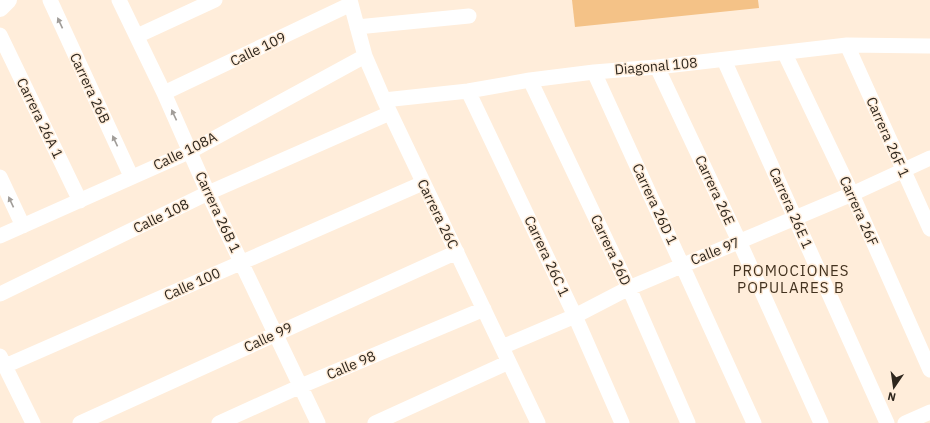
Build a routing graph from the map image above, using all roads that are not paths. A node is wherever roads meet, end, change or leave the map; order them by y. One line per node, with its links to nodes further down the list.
1 (8, 0): 6 (street)
2 (50, 0): 25 (street, Carrera 26B, one-way to 2)
3 (119, 0): 10 (street, Carrera 26B 1)
4 (215, 0): 10 (street)
5 (350, 2): 8 (street, Carrera 26C); 20 (street, Calle 109)
6 (0, 8)
7 (469, 16): 8 (street)
8 (357, 28): 14 (street, Carrera 26C)
9 (0, 35): 30 (street, Carrera 26A 1)
10 (137, 36): 20 (street, Carrera 26B 1)
11 (930, 44): 12 (street, Diagonal 108)
12 (847, 45): 13 (street, Diagonal 108); 24 (street, Carrera 26F 1)
13 (785, 54): 15 (street, Diagonal 108); 29 (street, Carrera 26F)
14 (364, 56): 21 (street, Carrera 26C); 22 (street, Calle 108A)
15 (724, 60): 16 (street, Diagonal 108); 31 (street, Carrera 26E 1)
16 (657, 67): 17 (street, Diagonal 108); 35 (street, Carrera 26E)
17 (594, 72): 18 (street, Diagonal 108); 38 (street, Carrera 26D 1)
18 (530, 80): 19 (street, Diagonal 108); 39 (street, Carrera 26D)
19 (468, 91): 21 (street, Diagonal 108); 42 (street, Carrera 26C 1)
20 (164, 93): 22 (street, Carrera 26B 1, one-way to 20)
21 (387, 107): 27 (street, Carrera 26C); 28 (street, Calle 108)
22 (191, 151): 25 (street, Calle 108A); 28 (street, Carrera 26B 1)
23 (930, 158): 24 (street, Calle 97)
24 (903, 171): 29 (street, Calle 97); 33 (street, Carrera 26F 1)
25 (131, 176): 30 (street, Calle 108A)
26 (0, 177): 32 (street, one-way to 26)
27 (423, 183): 36 (street, Carrera 26C); 37 (street, Calle 100)
28 (208, 193): 37 (street, Carrera 26B 1); 40 (street, Calle 108)
29 (852, 194): 31 (street, Calle 97); 47 (street, Carrera 26F)
30 (80, 201): 32 (street, Calle 108A)
31 (795, 218): 35 (street, Calle 97); 60 (street, Carrera 26E 1)
32 (23, 226): 34 (street, Calle 108A)
33 (930, 229)
34 (0, 236)
35 (739, 242): 38 (street, Calle 97); 59 (street, Carrera 26E)
36 (456, 252): 41 (street, Carrera 26C); 43 (street, Calle 99)
37 (241, 262): 43 (street, Carrera 26B 1); 45 (street, Calle 100)
38 (683, 264): 39 (street, Calle 97); 58 (street, Carrera 26D 1)
39 (629, 288): 42 (street, Calle 97); 57 (street, Carrera 26D)
40 (0, 294)
41 (484, 309): 44 (street, Carrera 26C); 48 (street, Calle 98)
42 (575, 316): 44 (street, Calle 97); 56 (street, Carrera 26C 1)
43 (276, 333): 48 (street, Carrera 26B 1); 52 (street, Calle 99)
44 (502, 347): 46 (street, Carrera 26C)
45 (2, 361): 51 (street)
46 (509, 362): 50 (street, Carrera 26C); 55 (street)
47 (930, 370)
48 (301, 386): 53 (street, Calle 98); 54 (street, Carrera 26B 1)
49 (930, 412): 61 (street)
50 (534, 422)
51 (33, 423)
52 (80, 423)
53 (219, 423)
54 (318, 423)
55 (375, 423)
56 (622, 423)
57 (688, 423)
58 (754, 423)
59 (821, 423)
60 (887, 423)
61 (905, 423)

